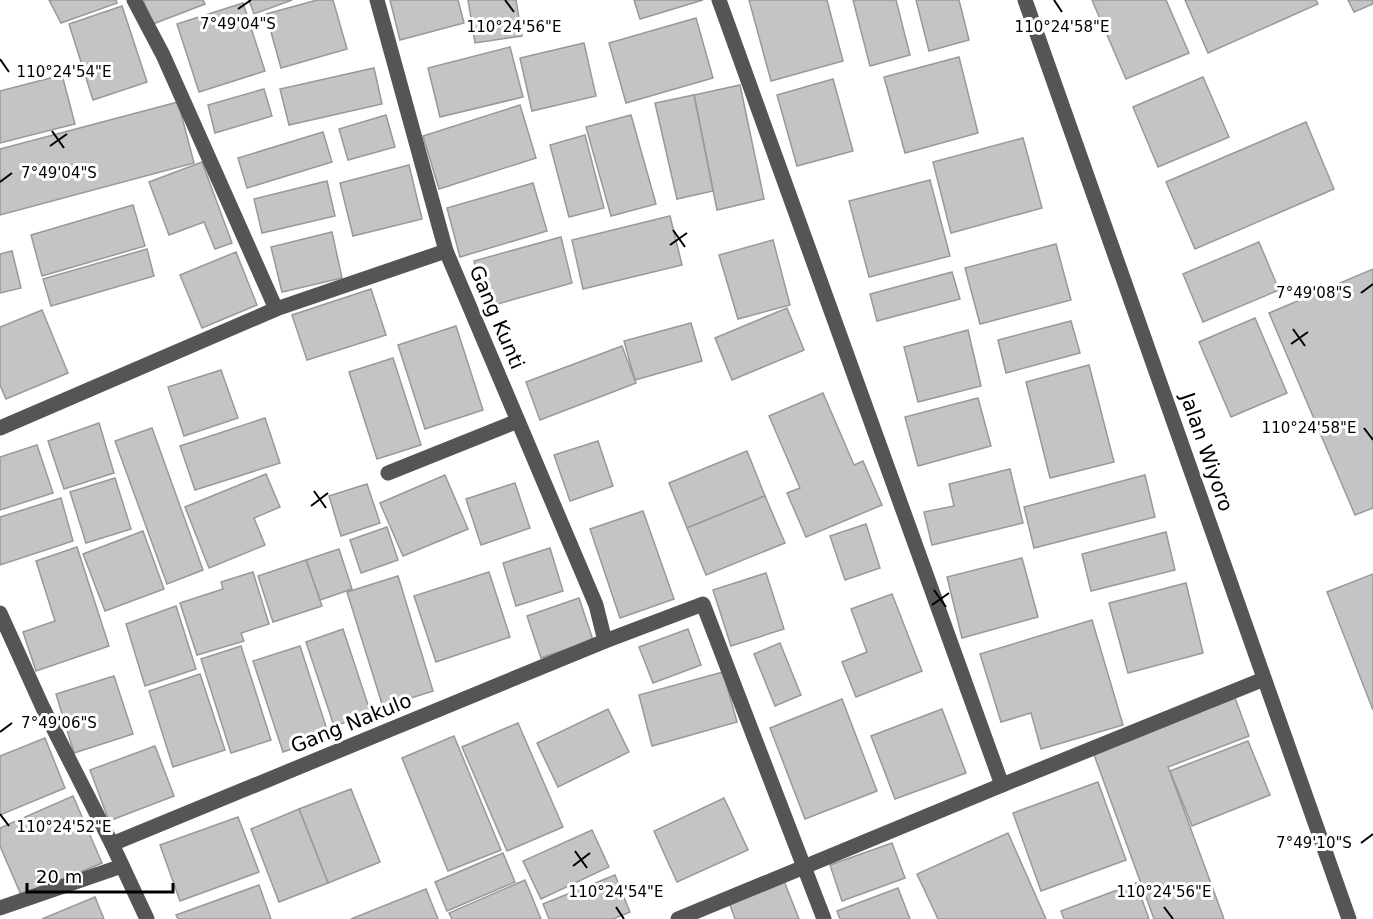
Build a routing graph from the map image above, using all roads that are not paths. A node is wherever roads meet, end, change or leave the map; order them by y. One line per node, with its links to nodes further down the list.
1 (134, 0): 6 (street)
2 (376, 0): 5 (street, Gang Kunti)
3 (719, 0): 13 (street)
4 (1025, 0): 12 (street, Jalan Wiyoro)
5 (446, 251): 6 (street); 7 (street, Gang Kunti)
6 (276, 309): 8 (street)
7 (518, 421): 9 (street); 11 (street, Gang Kunti)
8 (0, 428)
9 (388, 472)
10 (0, 613): 14 (street)
11 (605, 641): 14 (street, Gang Nakulo); 16 (street, Gang Nakulo)
12 (1264, 679): 13 (street); 21 (street, Jalan Wiyoro)
13 (1002, 785): 16 (street)
14 (112, 844): 15 (street)
15 (122, 866): 17 (street); 18 (street)
16 (803, 868): 19 (street); 20 (street)
17 (0, 908)
18 (147, 919)
19 (678, 919)
20 (824, 919)
21 (1349, 919)

